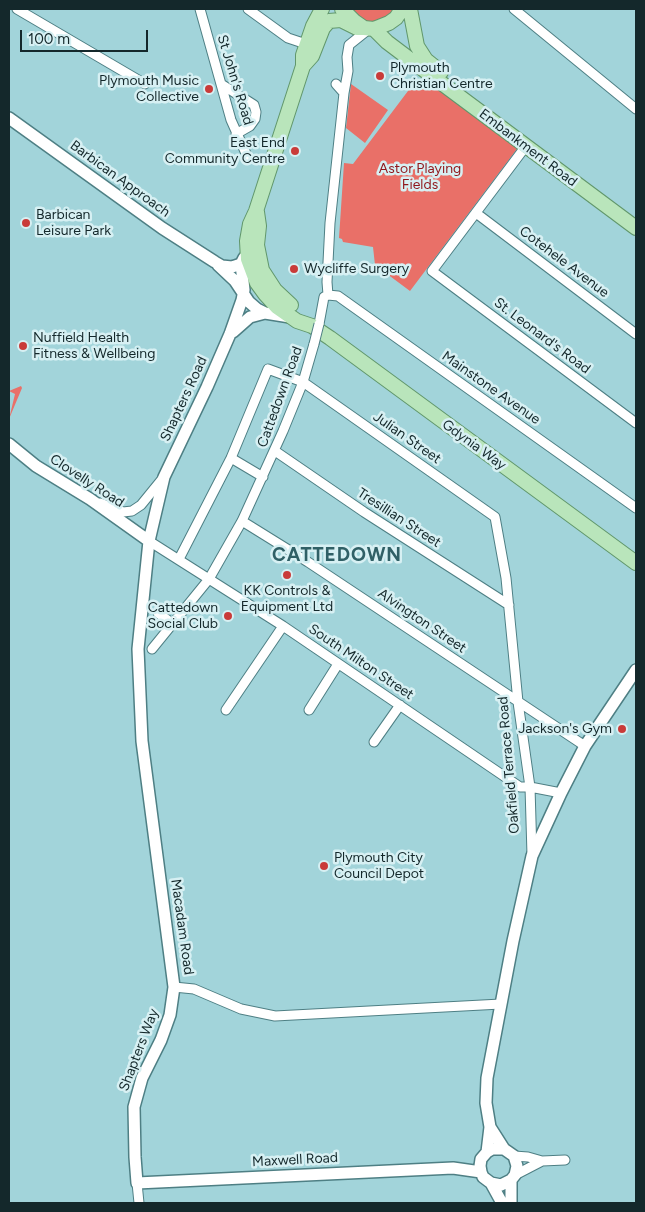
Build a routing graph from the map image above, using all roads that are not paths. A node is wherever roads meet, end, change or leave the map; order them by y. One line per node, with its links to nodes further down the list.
1 (18, 9): 14 (street)
2 (200, 9): 15 (street, St John's Road)
3 (248, 9): 12 (street)
4 (316, 9): 10 (main road)
5 (322, 9): 10 (main road, Gdynia Way)
6 (342, 9): 11 (main road, Embankment Road)
7 (402, 9): 11 (main road)
8 (410, 9): 25 (main road, Embankment Road)
9 (514, 9): 18 (street)
10 (313, 26): 12 (main road, Gdynia Way)
11 (369, 29): 13 (main road, Gdynia Way); 17 (street, Cattedown Road); 21 (main road, Embankment Road)
12 (306, 44): 13 (main road, Gdynia Way)
13 (303, 66): 23 (main road, Gdynia Way)
14 (145, 84)
15 (221, 84): 20 (street, St John's Road); 20 (street)
16 (336, 84): 17 (street)
17 (344, 93): 30 (street, Cattedown Road)
18 (636, 109)
19 (9, 118): 28 (street, Barbican Approach)
20 (236, 134): 22 (street, St John's Road)
21 (526, 146): 24 (street); 26 (main road, Embankment Road)
22 (248, 158)
23 (256, 211): 27 (main road, Gdynia Way); 34 (main road, Gdynia Way)
24 (476, 213): 36 (street, Cotehele Avenue); 38 (street, St. Leonard's Road)
25 (636, 217)
26 (636, 228)
27 (247, 249): 29 (street); 33 (main road, Gdynia Way)
28 (214, 262): 29 (street, Barbican Approach); 31 (street, Barbican Approach)
29 (241, 264): 31 (street, Shapters Road)
30 (328, 294): 37 (street, Cattedown Road, bridge); 45 (street, Mainstone Avenue)
31 (244, 295): 32 (street, Barbican Approach); 35 (street, Shapters Road)
32 (265, 313): 33 (street); 35 (street, Shapters Road)
33 (292, 317): 34 (main road, Gdynia Way)
34 (312, 326): 50 (main road, Gdynia Way)
35 (230, 334): 42 (street, Shapters Road)
36 (636, 334)
37 (303, 382): 40 (street, Cattedown Road); 41 (street, Julian Street); 46 (street, Julian Street)
38 (636, 423)
39 (9, 444): 44 (street, Clovelly Road)
40 (275, 452): 43 (street, Cattedown Road); 52 (street, Tresillian Street)
41 (230, 458): 43 (street); 49 (street)
42 (164, 477): 44 (street, Shapters Road); 48 (street, Shapters Road)
43 (263, 477): 47 (street, Cattedown Road)
44 (90, 499): 48 (street, Clovelly Road)
45 (636, 508)
46 (495, 517): 52 (street, Oakfield Terrace Road)
47 (242, 521): 51 (street, Cattedown Road); 59 (street, Alvington Street)
48 (149, 541): 49 (street, South Milton Street); 68 (street, Macadam Road)
49 (179, 559): 51 (street, South Milton Street)
50 (636, 563)
51 (209, 579): 54 (street, Cattedown Road); 55 (street, South Milton Street)
52 (509, 605): 59 (street, Oakfield Terrace Road)
53 (158, 613): 54 (street)
54 (173, 624): 56 (street, Cattedown Road)
55 (283, 626): 57 (street, South Milton Street); 61 (street)
56 (152, 649)
57 (338, 664): 60 (street, South Milton Street); 62 (street)
58 (636, 670): 64 (street)
59 (518, 702): 64 (street, Alvington Street); 65 (street, Oakfield Terrace Road)
60 (400, 705): 63 (street); 65 (street, South Milton Street)
61 (226, 710)
62 (309, 710)
63 (374, 742)
64 (585, 746): 66 (street)
65 (530, 787): 66 (street, South Milton Street); 67 (street, Oakfield Terrace Road)
66 (561, 793): 67 (street)
67 (532, 856): 69 (street, Oakfield Terrace Road)
68 (174, 988): 69 (street, Macadam Road); 79 (street, Shapters Way)
69 (501, 1004): 70 (street, Oakfield Terrace Road)
70 (490, 1127): 71 (street, Oakfield Terrace Road); 72 (street, Oakfield Terrace Road)
71 (504, 1149): 72 (street); 73 (street)
72 (484, 1155): 76 (street, Maxwell Road); 77 (street)
73 (514, 1156): 75 (street); 78 (street)
74 (565, 1160): 75 (street)
75 (542, 1161): 78 (street)
76 (454, 1168): 77 (street, Maxwell Road); 79 (street, Maxwell Road)
77 (481, 1172): 80 (street)
78 (513, 1178): 80 (street); 83 (street)
79 (137, 1183): 81 (street)
80 (491, 1183): 82 (street)
81 (139, 1203)
82 (502, 1203)
83 (511, 1203)

